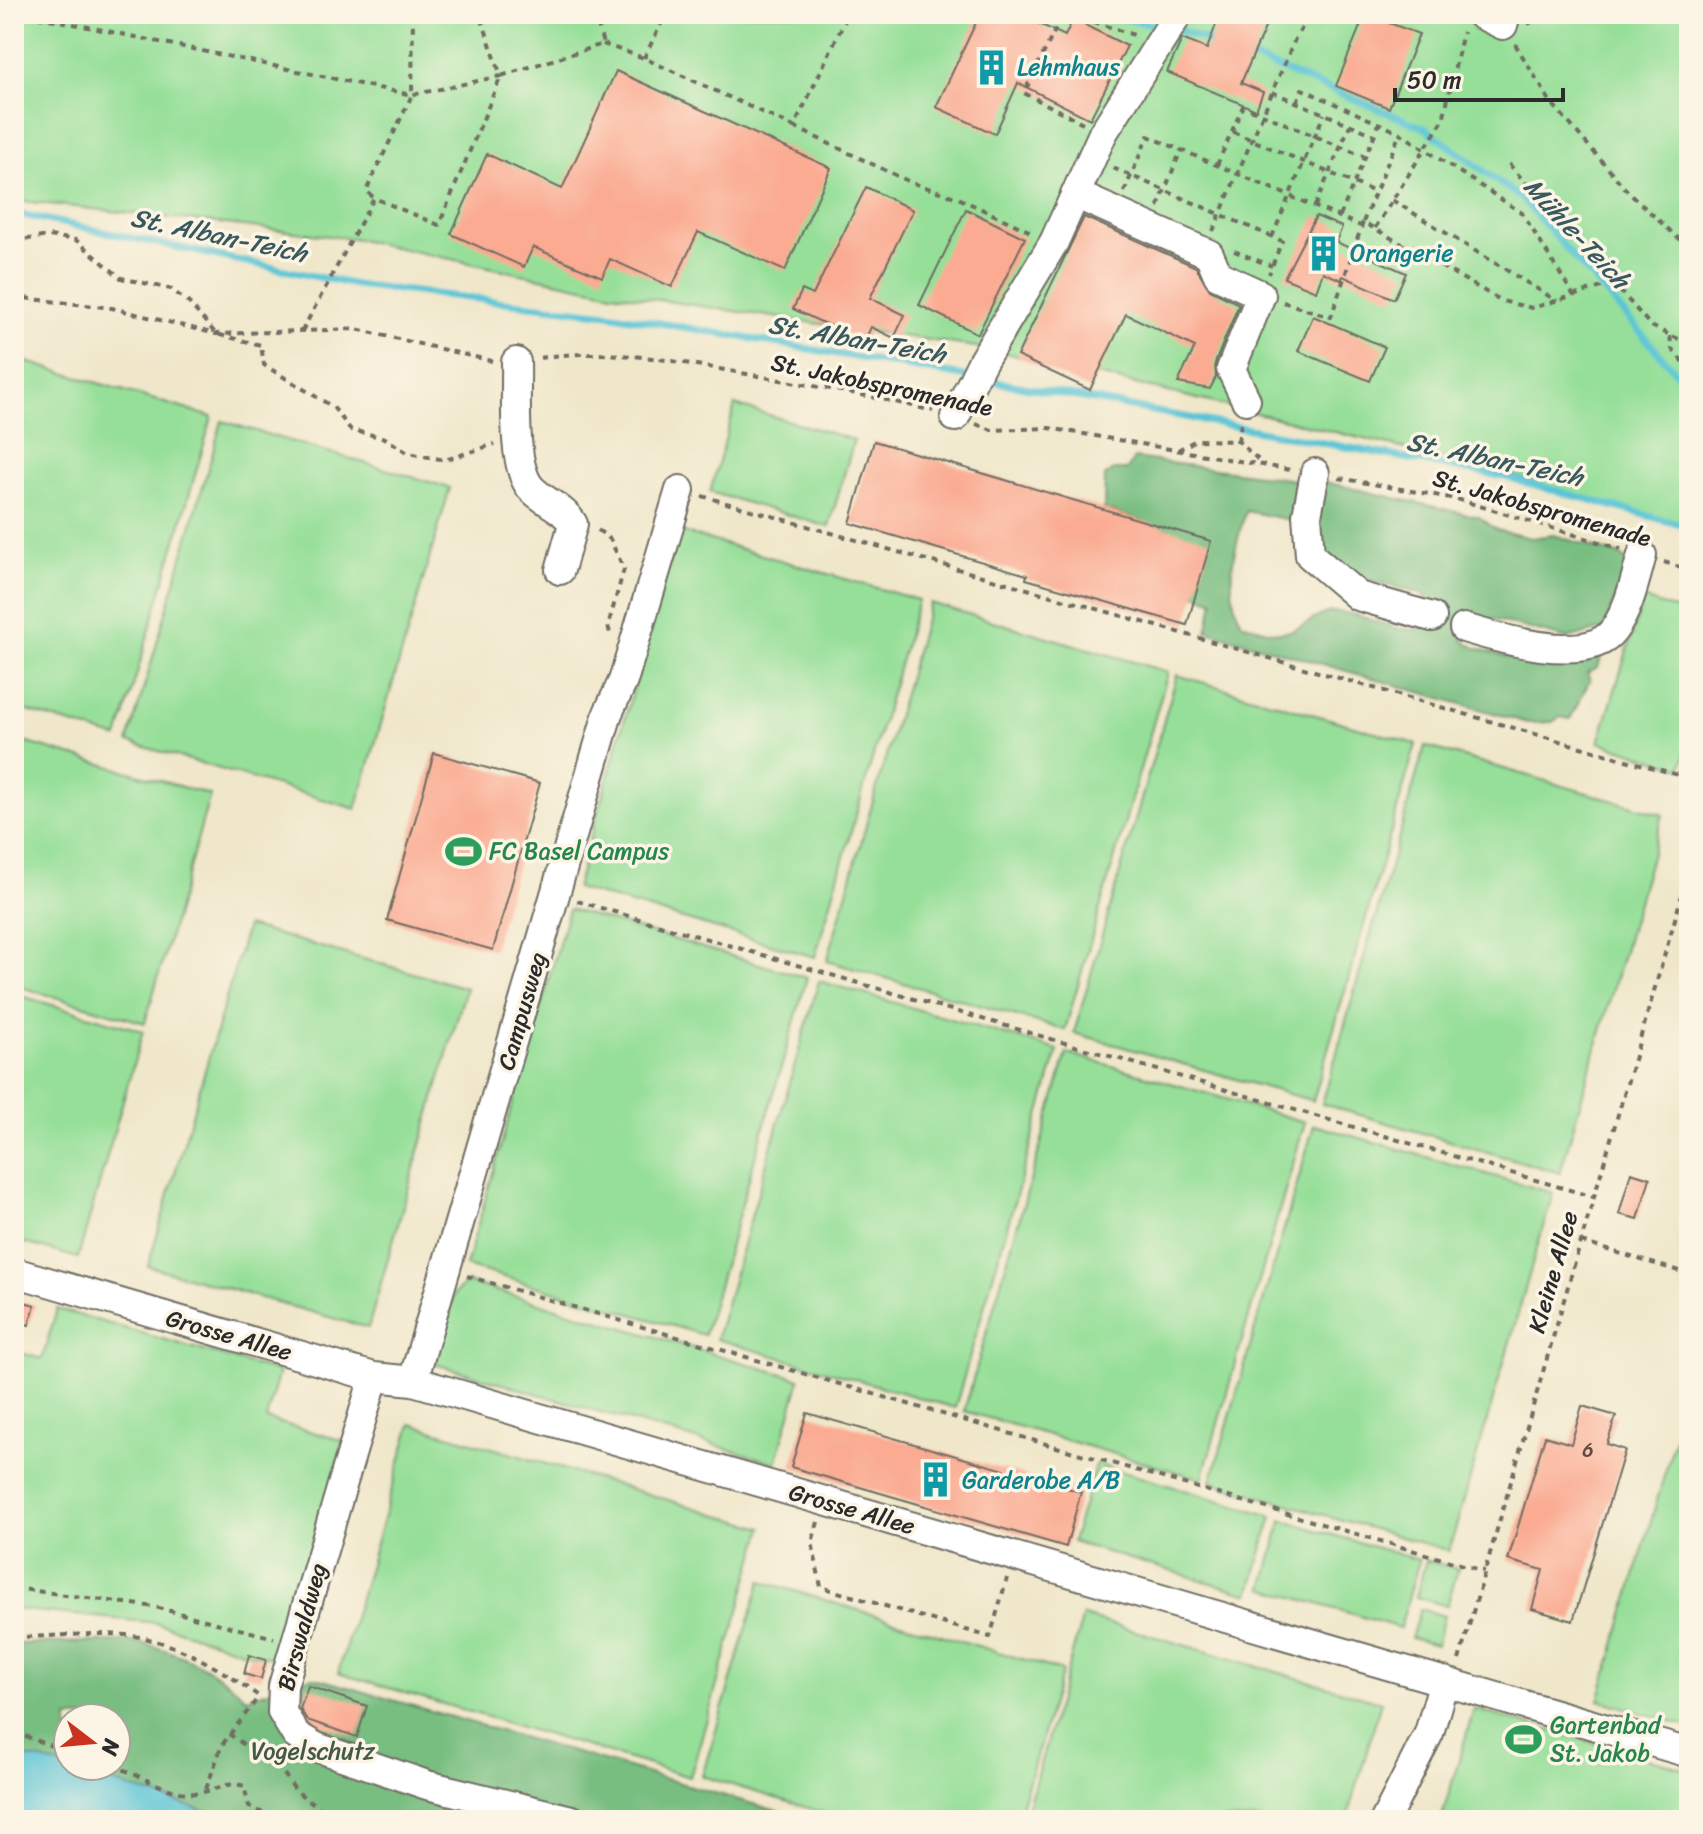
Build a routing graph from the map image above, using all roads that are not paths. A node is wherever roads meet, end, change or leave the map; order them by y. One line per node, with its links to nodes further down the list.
1 (1167, 31): 2 (lane)
2 (1075, 194): 4 (lane); 5 (lane)
3 (516, 362): 9 (lane)
4 (1246, 400)
5 (960, 406)
6 (1315, 473): 10 (lane)
7 (680, 490): 14 (lane, Campusweg)
8 (1642, 555): 11 (lane)
9 (560, 570)
10 (1432, 617)
11 (1464, 628)
12 (14, 1272): 13 (lane, Grosse Allee)
13 (374, 1377): 14 (lane, Grosse Allee); 17 (lane, Birswaldweg)
14 (413, 1381): 15 (lane, Grosse Allee)
15 (1448, 1683): 16 (lane, Grosse Allee); 18 (lane)
16 (1689, 1753)
17 (572, 1820)
18 (1385, 1820)

